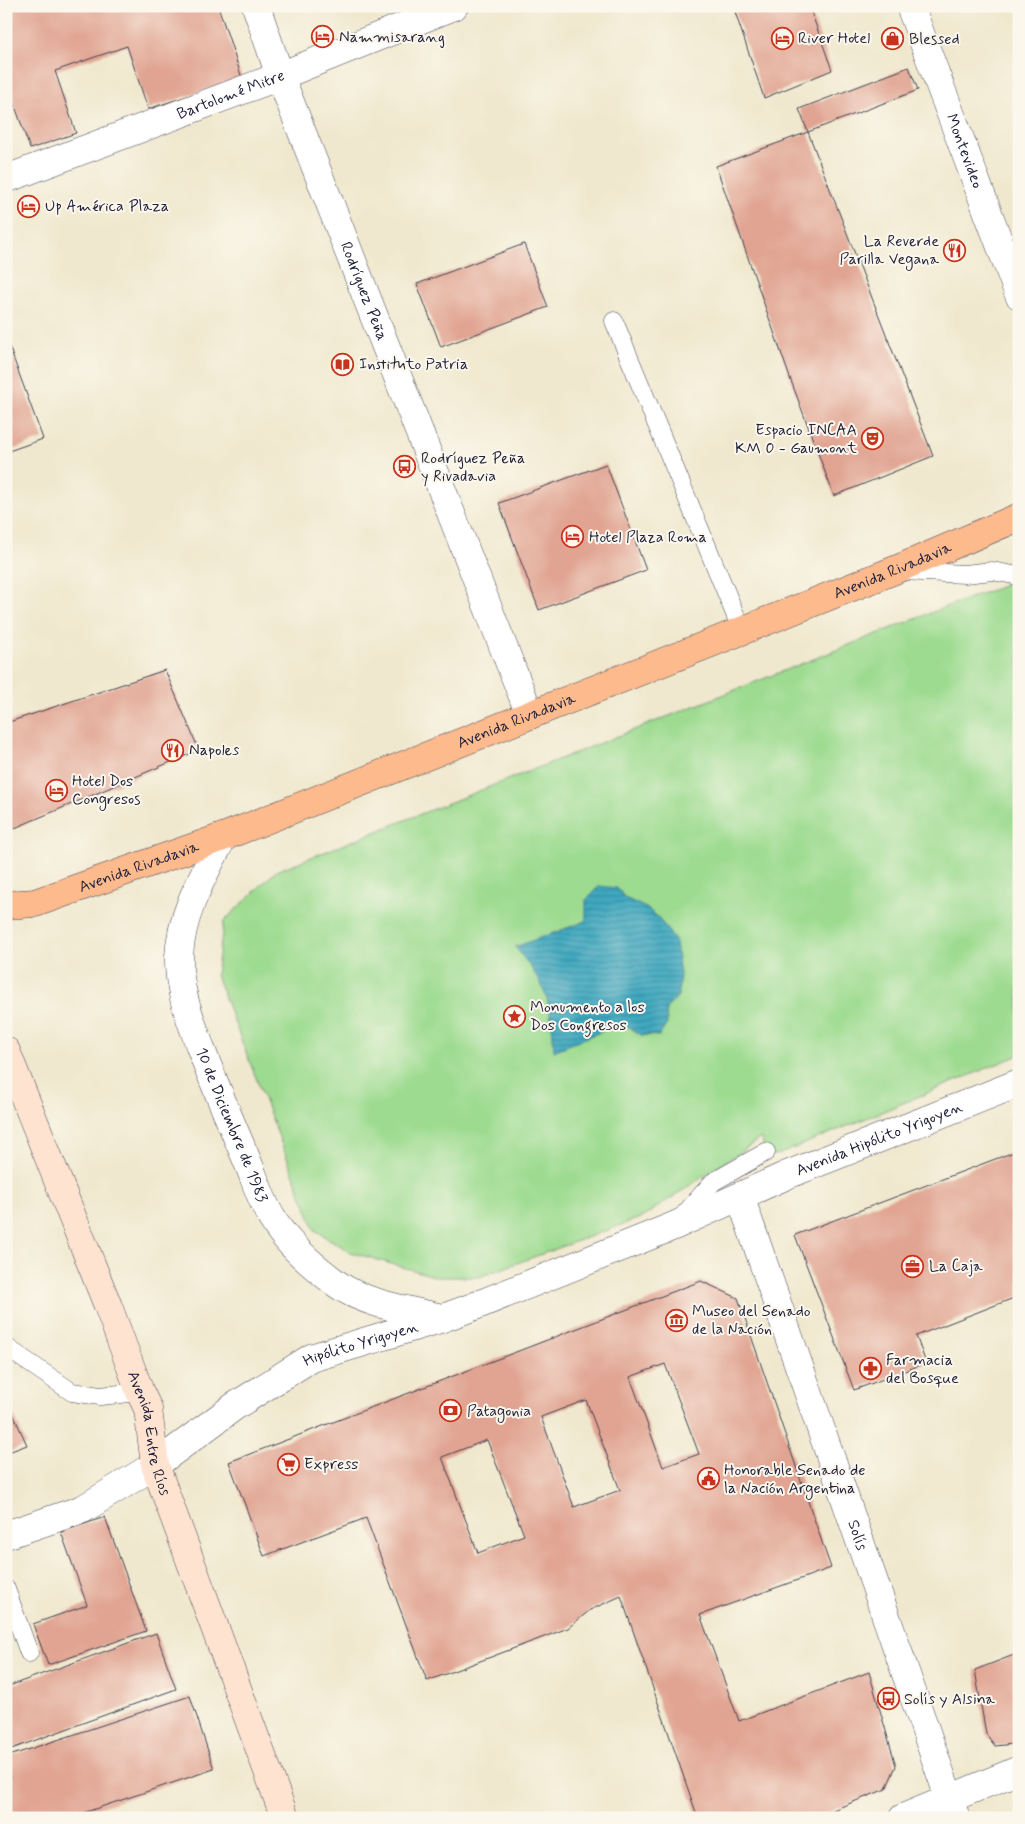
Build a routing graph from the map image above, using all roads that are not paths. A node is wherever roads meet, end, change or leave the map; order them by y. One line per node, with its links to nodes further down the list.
1 (256, 6): 4 (street, Rodríguez Peña)
2 (454, 6): 4 (street, Bartolomé Mitre)
3 (910, 6): 6 (street, Montevideo)
4 (280, 76): 5 (street, Bartolomé Mitre); 12 (street, Rodríguez Peña)
5 (6, 180)
6 (1019, 295)
7 (614, 321): 11 (lane)
8 (1019, 517): 9 (main road, Avenida Rivadavia)
9 (895, 570): 10 (lane); 11 (main road, Avenida Rivadavia)
10 (1019, 576)
11 (742, 631): 12 (main road, Avenida Rivadavia)
12 (530, 715): 13 (main road, Avenida Rivadavia)
13 (222, 837): 14 (main road, Avenida Rivadavia); 20 (street, 10 de Diciembre de 1983)
14 (6, 905)
15 (6, 1051): 22 (main road, Avenida Entre Ríos)
16 (1019, 1083): 18 (street, Avenida Hipólito Yrigoyen)
17 (766, 1152): 19 (lane)
18 (740, 1196): 19 (street, Hipólito Yrigoyen); 28 (street, Solís)
19 (674, 1226): 20 (street, Hipólito Yrigoyen)
20 (443, 1318): 23 (street, Hipólito Yrigoyen)
21 (6, 1347): 22 (lane)
22 (140, 1392): 23 (main road, Avenida Entre Ríos)
23 (155, 1465): 24 (street, Hipólito Yrigoyen); 29 (main road, Avenida Entre Ríos)
24 (6, 1535)
25 (6, 1589): 26 (lane)
26 (29, 1653)
27 (1019, 1770): 28 (street)
28 (954, 1808): 30 (street)
29 (285, 1818)
30 (903, 1818)

